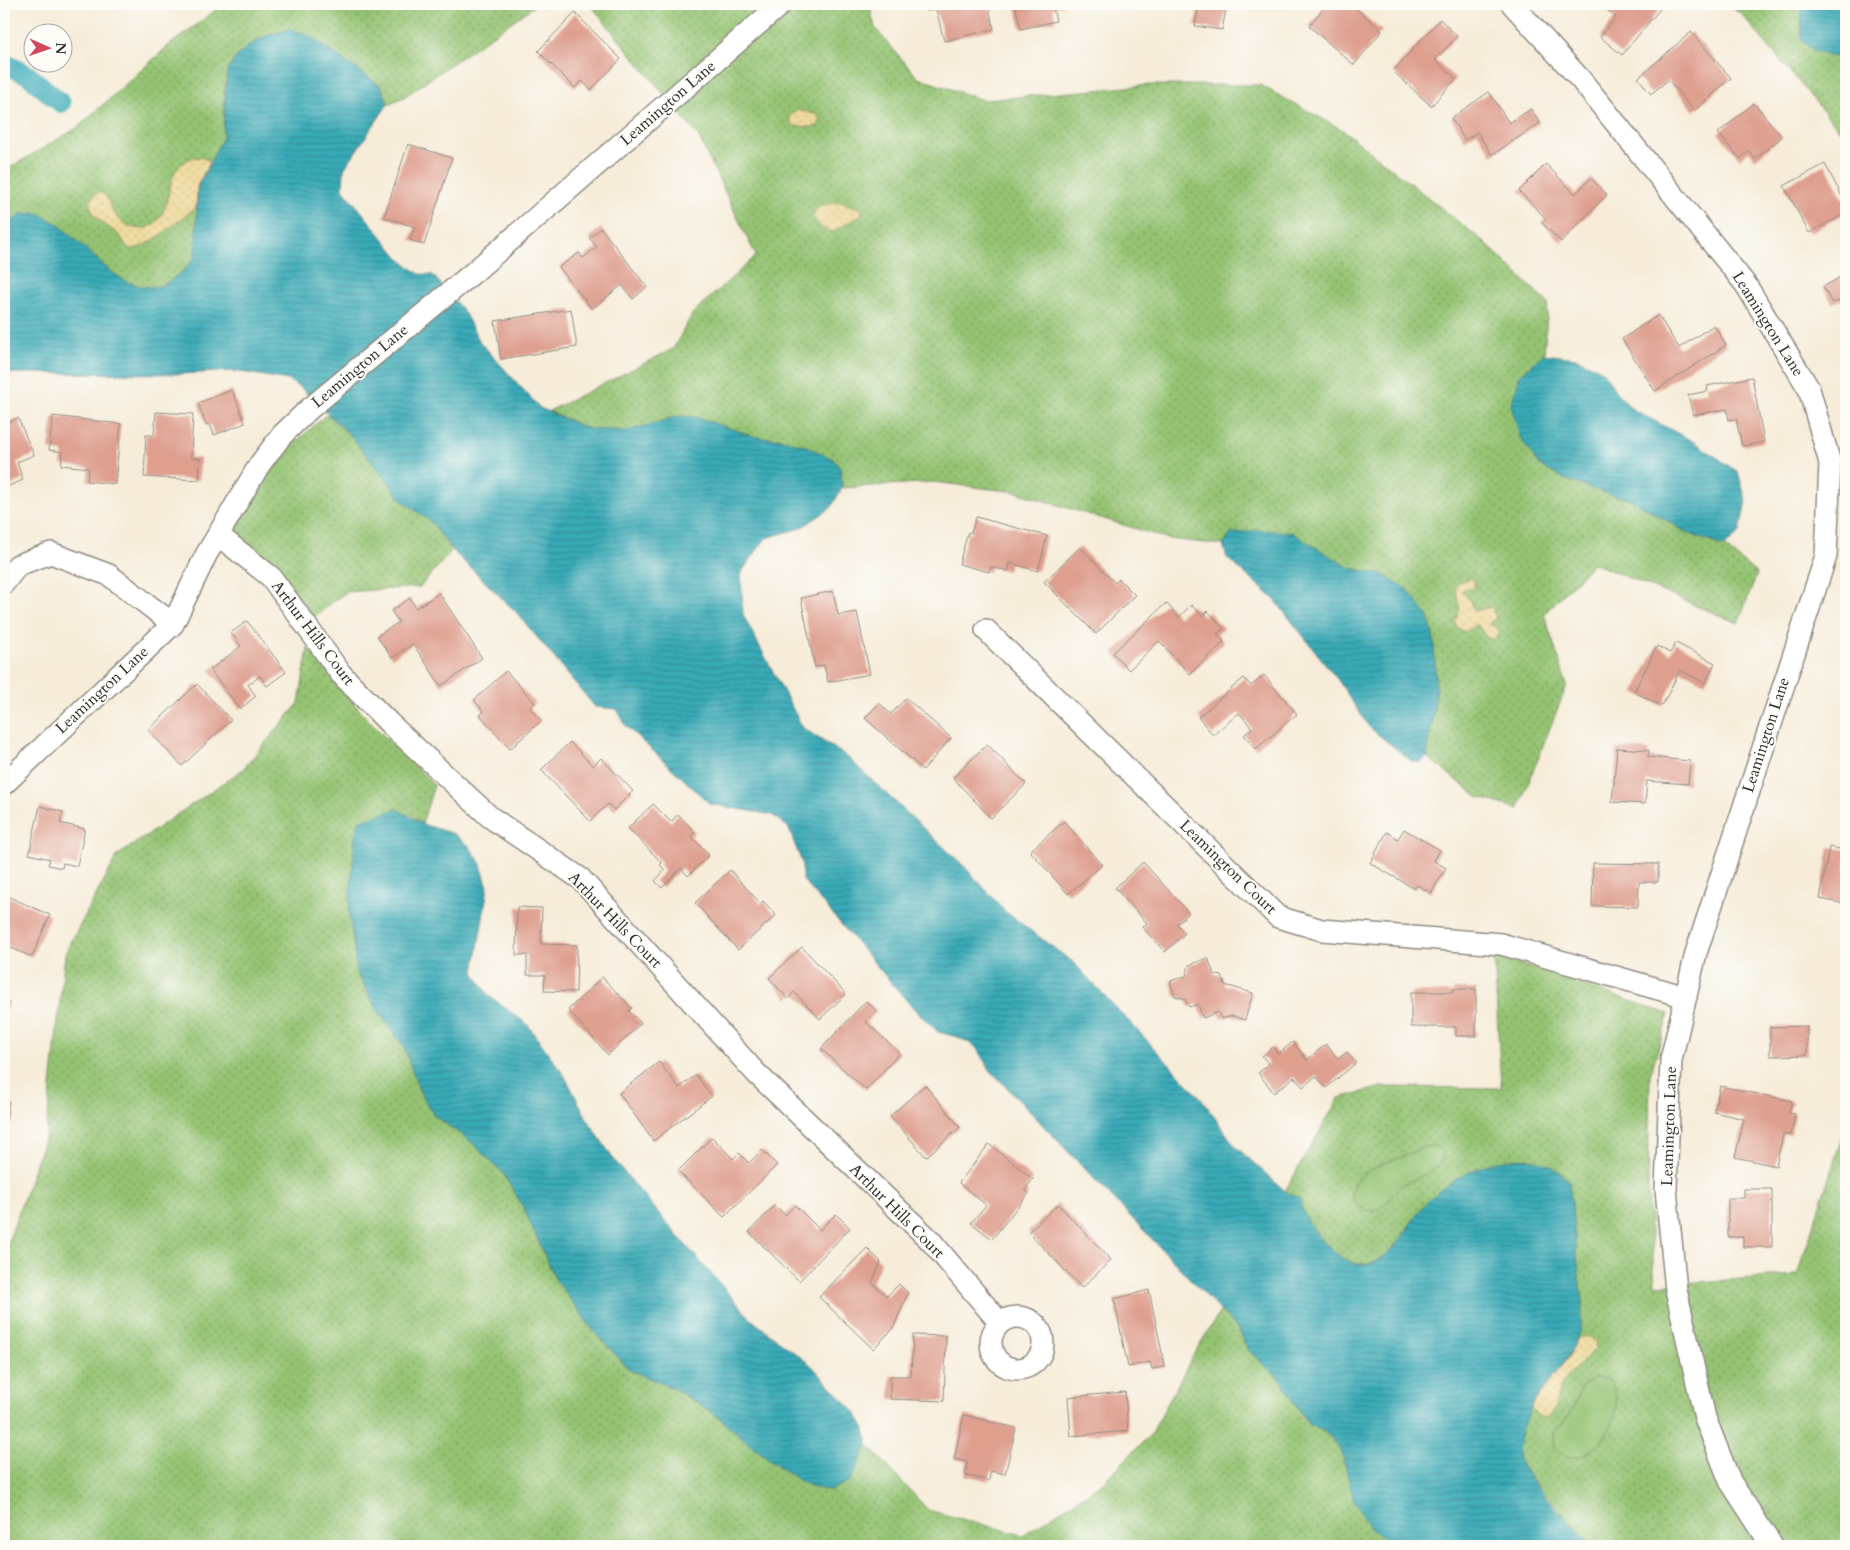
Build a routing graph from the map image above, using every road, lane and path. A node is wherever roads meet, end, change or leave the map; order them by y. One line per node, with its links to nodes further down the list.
1 (781, 4): 3 (street, Leamington Lane)
2 (1512, 4): 8 (street, Leamington Lane)
3 (218, 534): 5 (street, Leamington Lane); 9 (street, Arthur Hills Court)
4 (4, 583): 5 (street)
5 (173, 624): 7 (street, Leamington Lane)
6 (986, 630): 8 (street, Leamington Court)
7 (4, 784)
8 (1686, 997): 10 (street, Leamington Lane)
9 (1000, 1323)
10 (1772, 1546)

